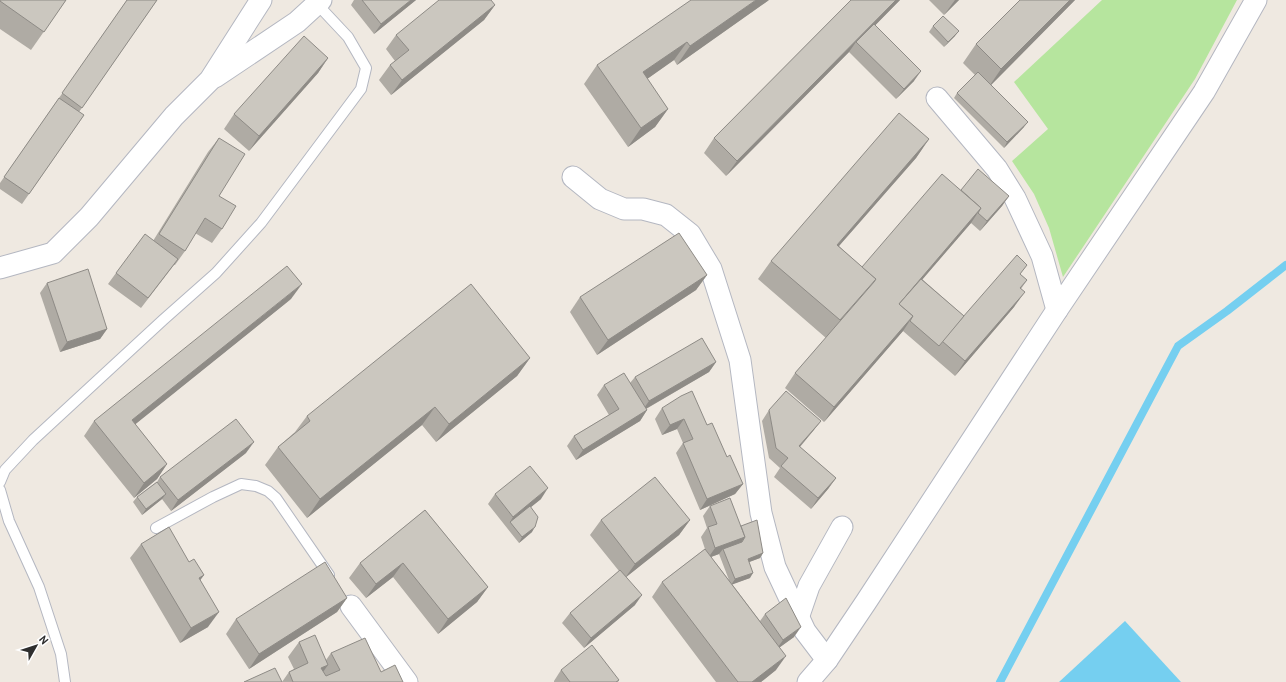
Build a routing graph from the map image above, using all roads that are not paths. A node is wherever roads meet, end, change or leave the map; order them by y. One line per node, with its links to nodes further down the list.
1 (261, 0): 4 (street)
2 (1256, 0): 8 (street)
3 (319, 2): 4 (street); 9 (lane)
4 (210, 80): 7 (street)
5 (937, 98): 8 (street)
6 (573, 177): 15 (street)
7 (0, 268)
8 (1057, 310): 16 (street)
9 (0, 482)
10 (0, 490): 17 (lane)
11 (842, 527): 15 (street)
12 (156, 528): 13 (lane)
13 (333, 580)
14 (348, 603): 18 (street)
15 (798, 618): 16 (street)
16 (826, 660): 19 (street)
17 (65, 682)
18 (407, 682)
19 (808, 682)

